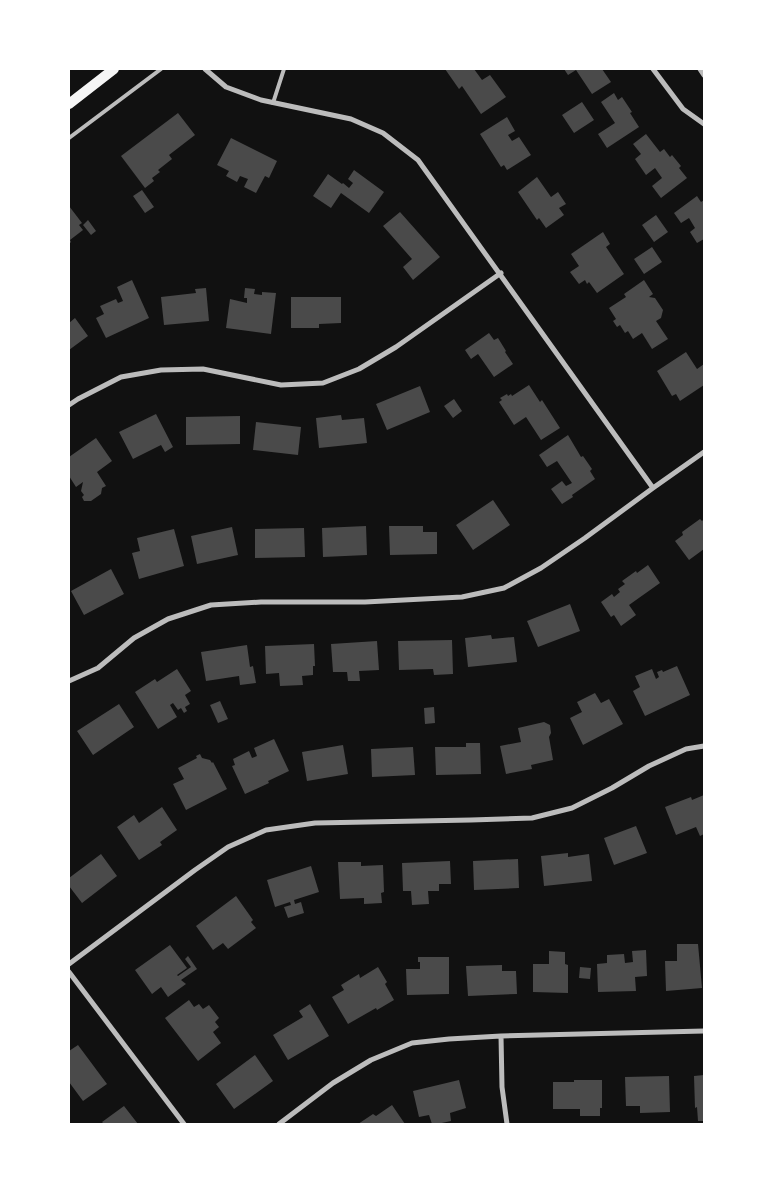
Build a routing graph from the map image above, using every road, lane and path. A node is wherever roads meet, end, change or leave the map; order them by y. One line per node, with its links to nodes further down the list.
1 (161, 69): 11 (lane)
2 (205, 69): 8 (street)
3 (284, 69): 8 (lane)
4 (653, 69): 10 (street)
5 (700, 69): 7 (street)
6 (112, 70): 9 (main road)
7 (704, 75)
8 (272, 103): 12 (street)
9 (69, 104)
10 (704, 124)
11 (69, 138)
12 (500, 273): 13 (street); 15 (street)
13 (69, 405)
14 (704, 452): 15 (street)
15 (653, 488): 16 (street)
16 (69, 681)
17 (704, 746): 18 (street)
18 (69, 964)
19 (69, 972): 22 (street)
20 (704, 1031): 21 (street)
21 (501, 1036): 23 (street); 24 (street)
22 (184, 1124)
23 (279, 1124)
24 (507, 1124)

